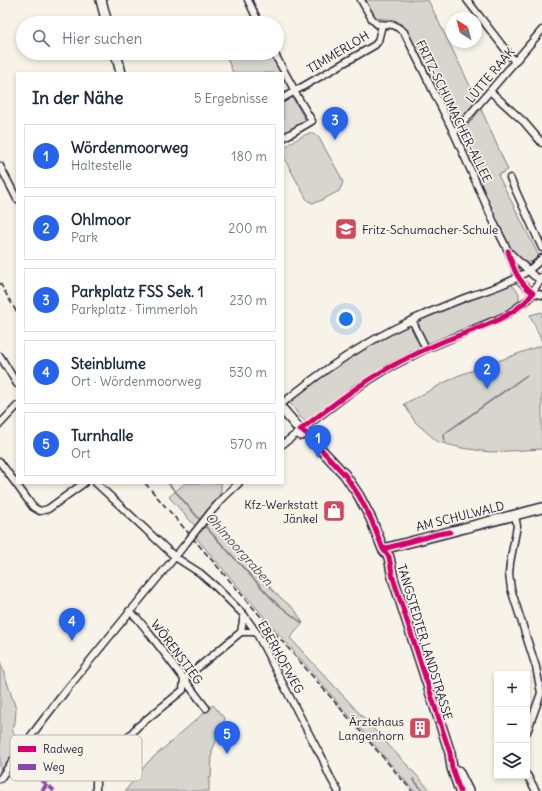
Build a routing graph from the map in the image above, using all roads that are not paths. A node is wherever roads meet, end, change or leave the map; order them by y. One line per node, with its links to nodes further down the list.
1 (101, 0): 5 (street)
2 (248, 0): 6 (street)
3 (362, 0): 7 (street, FRITZ-SCHUMACHER-ALLEE)
4 (467, 0): 11 (street)
5 (106, 16)
6 (256, 16)
7 (382, 25): 13 (street, TIMMERLOH); 16 (street, FRITZ-SCHUMACHER-ALLEE)
8 (542, 30): 11 (street, LÜTTE RAAK)
9 (118, 60): 12 (street)
10 (278, 60): 13 (street)
11 (515, 62): 14 (street, LÜTTE RAAK)
12 (121, 72)
13 (295, 91): 15 (street, TIMMERLOH); 17 (street)
14 (491, 92): 16 (street, LÜTTE RAAK); 18 (street)
15 (284, 97)
16 (454, 133): 23 (street, FRITZ-SCHUMACHER-ALLEE)
17 (284, 137)
18 (542, 143)
19 (0, 166): 21 (street)
20 (510, 178): 22 (street, FRITZ-SCHUMACHER-ALLEE)
21 (16, 197)
22 (542, 248)
23 (508, 251): 25 (street, FRITZ-SCHUMACHER-ALLEE); 26 (street, FRITZ-SCHUMACHER-ALLEE)
24 (542, 258): 25 (street)
25 (531, 273): 26 (street); 27 (street, FRITZ-SCHUMACHER-ALLEE)
26 (520, 276): 28 (street, FRITZ-SCHUMACHER-ALLEE); 30 (street)
27 (541, 279): 28 (street)
28 (533, 293): 29 (street); 31 (street)
29 (542, 295)
30 (412, 320): 31 (street); 34 (street)
31 (426, 349): 38 (street)
32 (0, 356): 33 (street)
33 (16, 382)
34 (284, 402)
35 (16, 407): 37 (street)
36 (284, 411): 38 (street, TANGSTEDTER LANDSTRASSE)
37 (0, 424)
38 (300, 430): 39 (street); 48 (street, TANGSTEDTER LANDSTRASSE)
39 (284, 443)
40 (0, 462): 41 (street)
41 (16, 484)
42 (16, 484): 43 (street)
43 (83, 484)
44 (97, 484): 49 (street, EBERHOFWEG)
45 (230, 486): 49 (street, bridge)
46 (542, 508): 47 (street, AM SCHULWALD)
47 (515, 515): 48 (street, AM SCHULWALD); 55 (street)
48 (383, 548): 60 (street, TANGSTEDTER LANDSTRASSE)
49 (175, 557): 50 (street); 51 (street, EBERHOFWEG)
50 (129, 611): 54 (street, WÖRENSTIEG); 58 (street)
51 (244, 616): 52 (street); 53 (street, EBERHOFWEG)
52 (241, 632): 53 (street); 54 (street)
53 (256, 632): 66 (street, EBERHOFWEG)
54 (184, 678): 56 (street, WÖRENSTIEG); 59 (street)
55 (541, 697): 57 (street)
56 (206, 708)
57 (530, 724)
58 (31, 735)
59 (130, 735)
60 (450, 754): 67 (street, TANGSTEDTER LANDSTRASSE); 68 (street, TANGSTEDTER LANDSTRASSE)
61 (10, 765): 62 (street)
62 (0, 779)
63 (529, 779): 69 (street)
64 (96, 781): 65 (street)
65 (96, 790)
66 (338, 791)
67 (460, 791)
68 (468, 791)
69 (536, 791)

